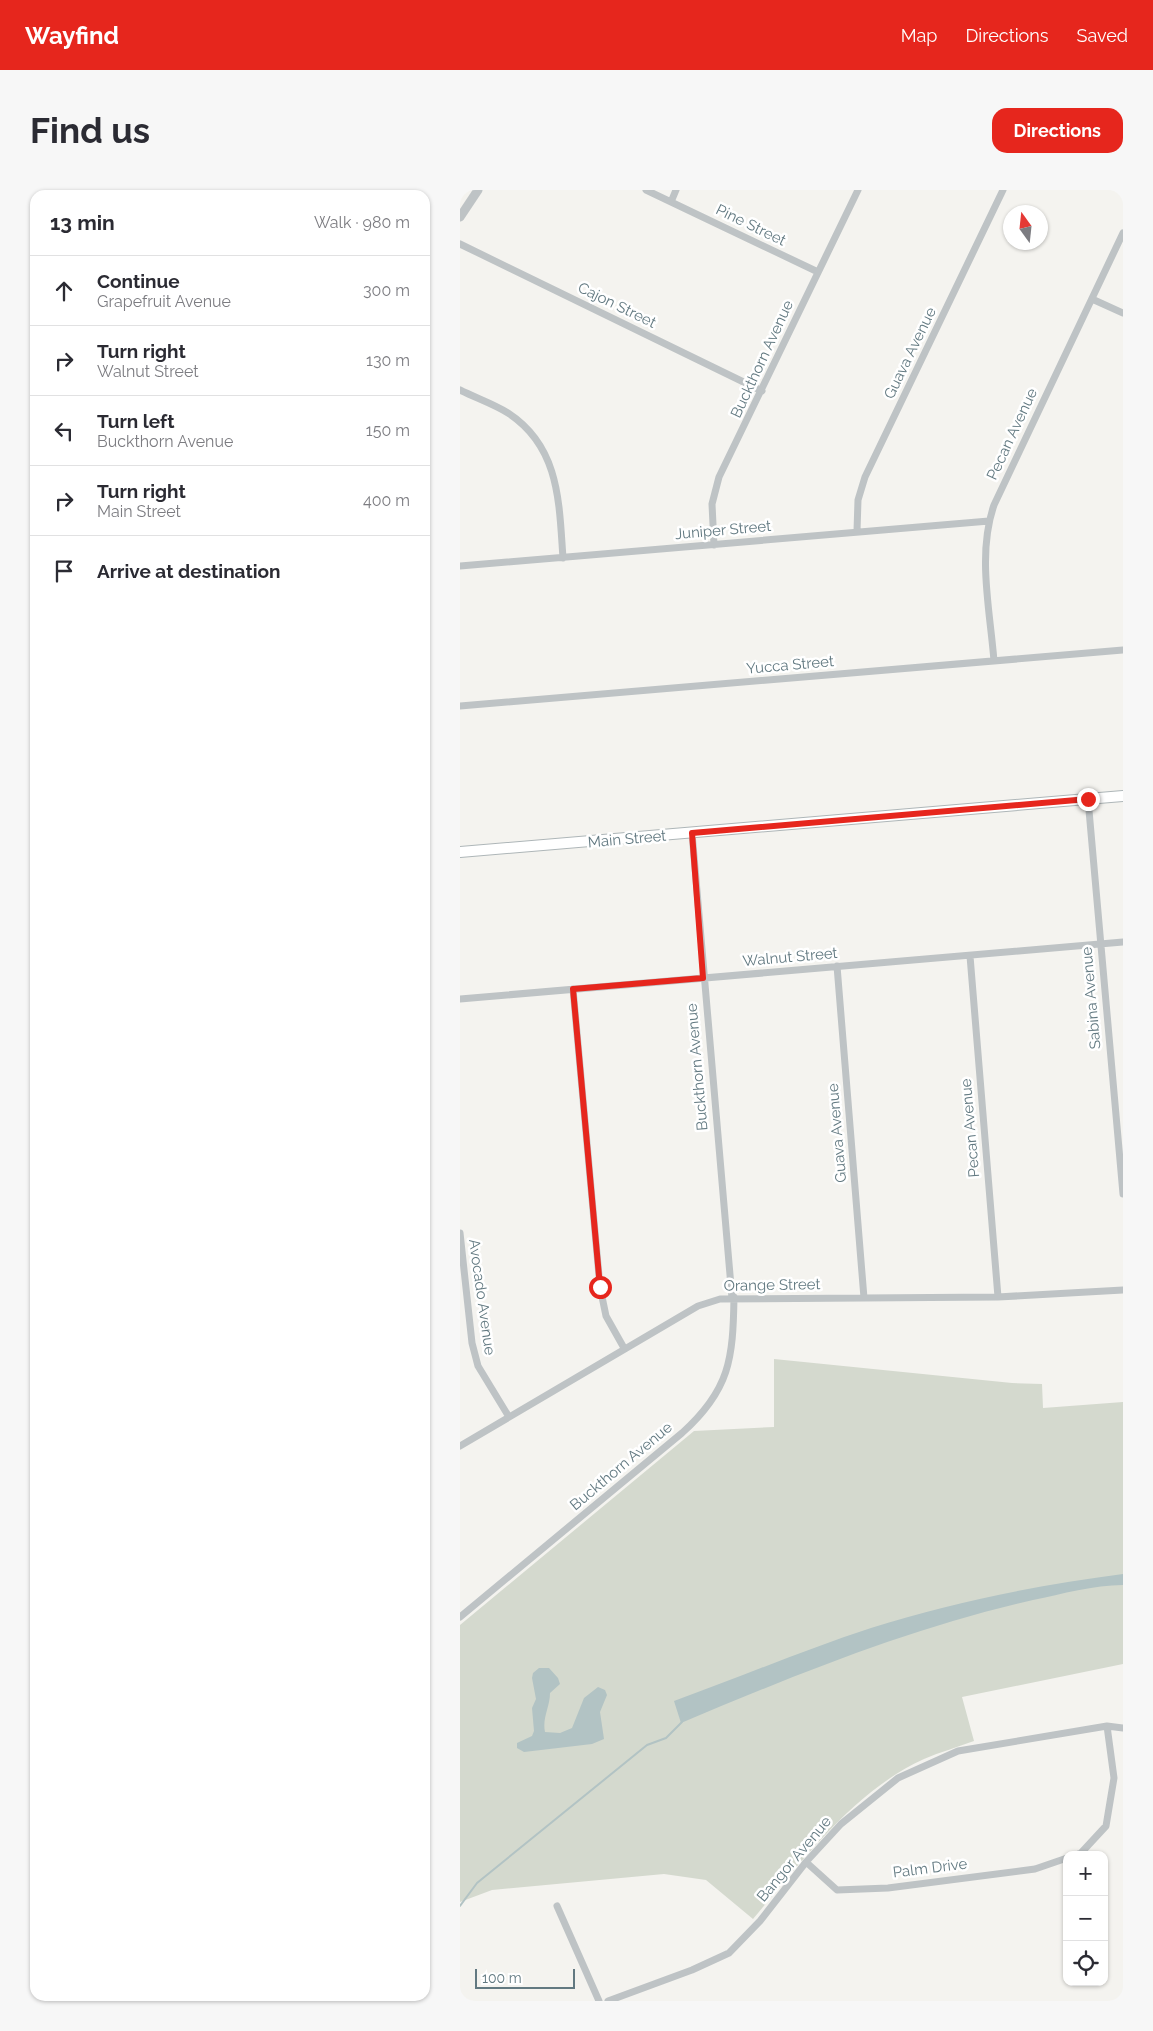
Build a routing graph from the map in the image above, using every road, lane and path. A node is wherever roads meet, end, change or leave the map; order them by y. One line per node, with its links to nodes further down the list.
1 (478, 190): 7 (street)
2 (646, 190): 6 (street, Pine Street)
3 (676, 190): 6 (street)
4 (858, 190): 10 (street, Buckthorn Avenue)
5 (1003, 190): 16 (street, Guava Avenue)
6 (671, 202): 10 (street, Pine Street)
7 (460, 217)
8 (1123, 233): 11 (street, Pecan Avenue)
9 (460, 244): 14 (street, Cajon Street)
10 (818, 272): 14 (street, Buckthorn Avenue)
11 (1092, 299): 12 (street); 15 (street, Pecan Avenue)
12 (1123, 313)
13 (460, 390): 18 (street)
14 (762, 391): 17 (street, Buckthorn Avenue)
15 (989, 521): 16 (street, Juniper Street); 21 (street, Pecan Avenue)
16 (857, 531): 17 (street, Juniper Street)
17 (714, 545): 18 (street, Juniper Street)
18 (563, 558): 19 (street, Juniper Street)
19 (460, 566)
20 (1123, 650): 21 (street, Yucca Street)
21 (994, 661): 22 (street, Yucca Street)
22 (460, 706)
23 (1123, 796): 24 (main road, Main Street)
24 (1088, 799): 25 (main road, Main Street); 28 (street, Sabina Avenue)
25 (692, 833): 26 (main road, Main Street); 31 (street, Buckthorn Avenue)
26 (460, 852)
27 (1123, 942): 28 (street, Walnut Street)
28 (1100, 944): 29 (street, Walnut Street); 34 (street, Sabina Avenue)
29 (970, 956): 30 (street, Walnut Street); 39 (street, Pecan Avenue)
30 (837, 966): 31 (street, Walnut Street); 38 (street, Guava Avenue)
31 (703, 978): 32 (street, Walnut Street); 37 (street, Buckthorn Avenue)
32 (573, 989): 33 (street, Walnut Street); 40 (street)
33 (460, 999)
34 (1123, 1194)
35 (460, 1233): 41 (street, Avocado Avenue)
36 (1123, 1290): 39 (street, Orange Street)
37 (733, 1298): 38 (street, Orange Street); 40 (street, Orange Street); 43 (street, Buckthorn Avenue)
38 (864, 1298): 39 (street, Orange Street)
39 (998, 1298)
40 (624, 1348): 41 (street, Orange Street)
41 (508, 1417): 42 (street, Orange Street)
42 (460, 1446)
43 (460, 1617)
44 (1107, 1726): 45 (street, Bangor Avenue); 46 (street); 48 (street, Bangor Avenue)
45 (1123, 1728)
46 (1083, 1851)
47 (1063, 1859): 48 (street, Palm Drive)
48 (806, 1862): 51 (street, Bangor Avenue)
49 (557, 1906): 50 (street)
50 (599, 2001)
51 (608, 2001)

